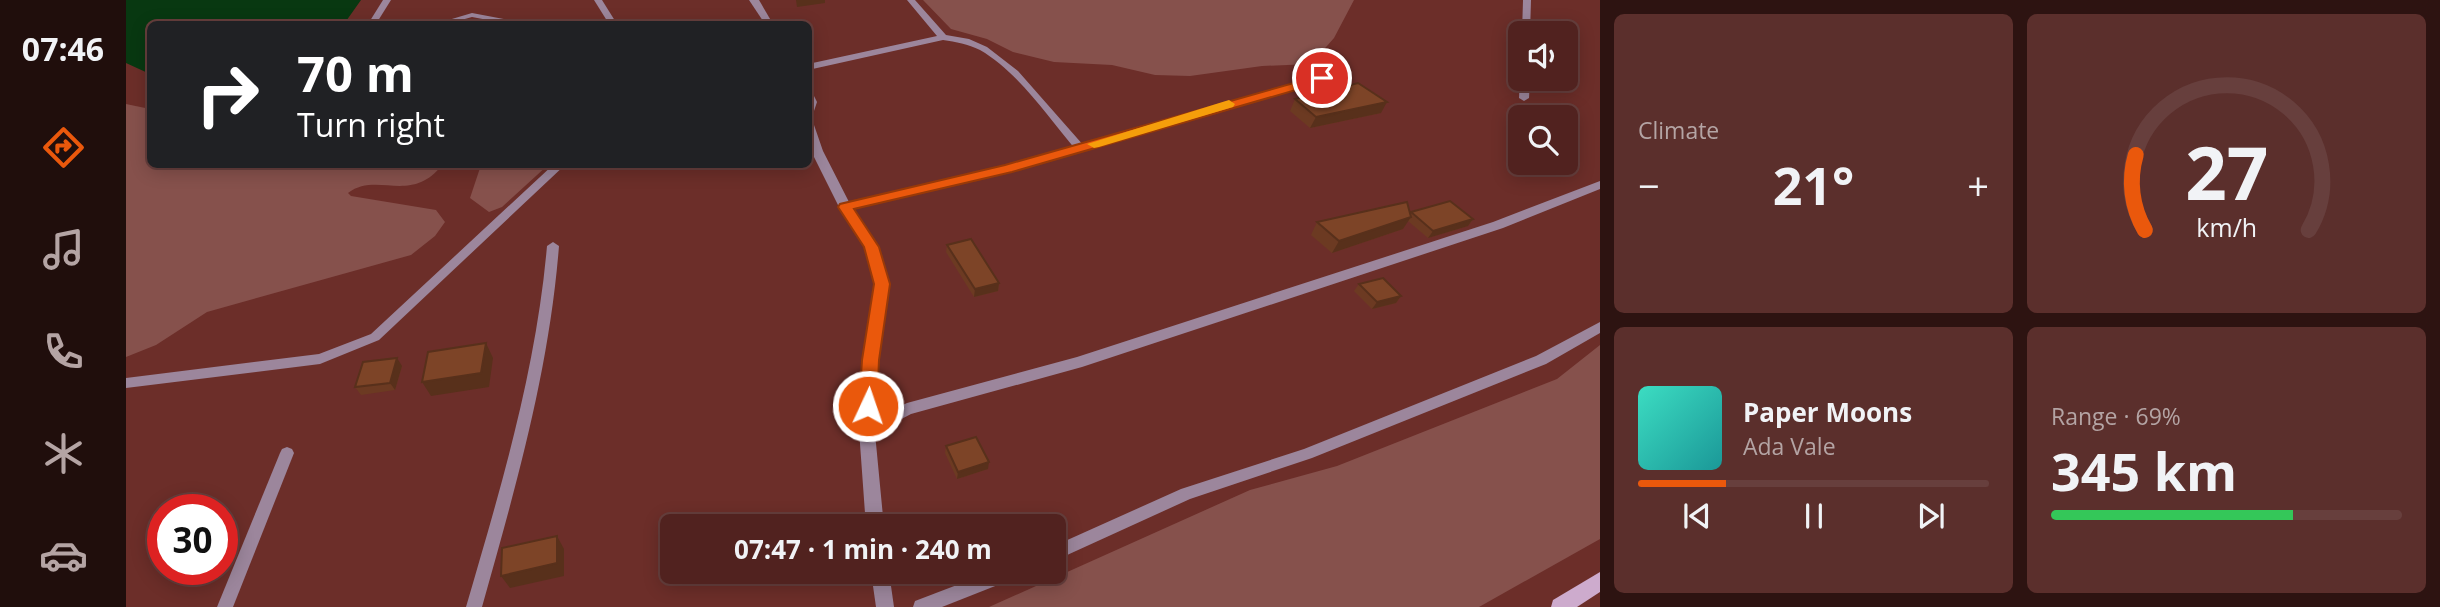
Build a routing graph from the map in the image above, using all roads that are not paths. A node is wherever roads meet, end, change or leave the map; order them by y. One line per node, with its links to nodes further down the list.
1 (387, 0): 6 (lane)
2 (598, 0): 9 (lane)
3 (754, 0): 10 (street)
4 (911, 0): 12 (lane)
5 (1527, 0): 11 (lane)
6 (374, 21)
7 (450, 21): 8 (lane)
8 (504, 21)
9 (611, 21)
10 (767, 21)
11 (1526, 21)
12 (943, 37): 13 (lane); 18 (lane)
13 (812, 66)
14 (1322, 78): 18 (street)
15 (1524, 91): 16 (lane)
16 (1524, 97)
17 (812, 137): 21 (street)
18 (1080, 148): 21 (street)
19 (557, 168): 24 (lane)
20 (1600, 185): 25 (street)
21 (845, 207): 25 (street)
22 (553, 246): 33 (lane)
23 (1600, 327): 28 (lane)
24 (126, 383)
25 (867, 430): 27 (street)
26 (288, 453): 32 (lane)
27 (874, 514)
28 (1066, 549)
29 (1600, 581): 36 (main road)
30 (882, 584): 34 (street)
31 (981, 584): 35 (lane)
32 (226, 607)
33 (474, 607)
34 (885, 607)
35 (921, 607)
36 (1560, 607)

